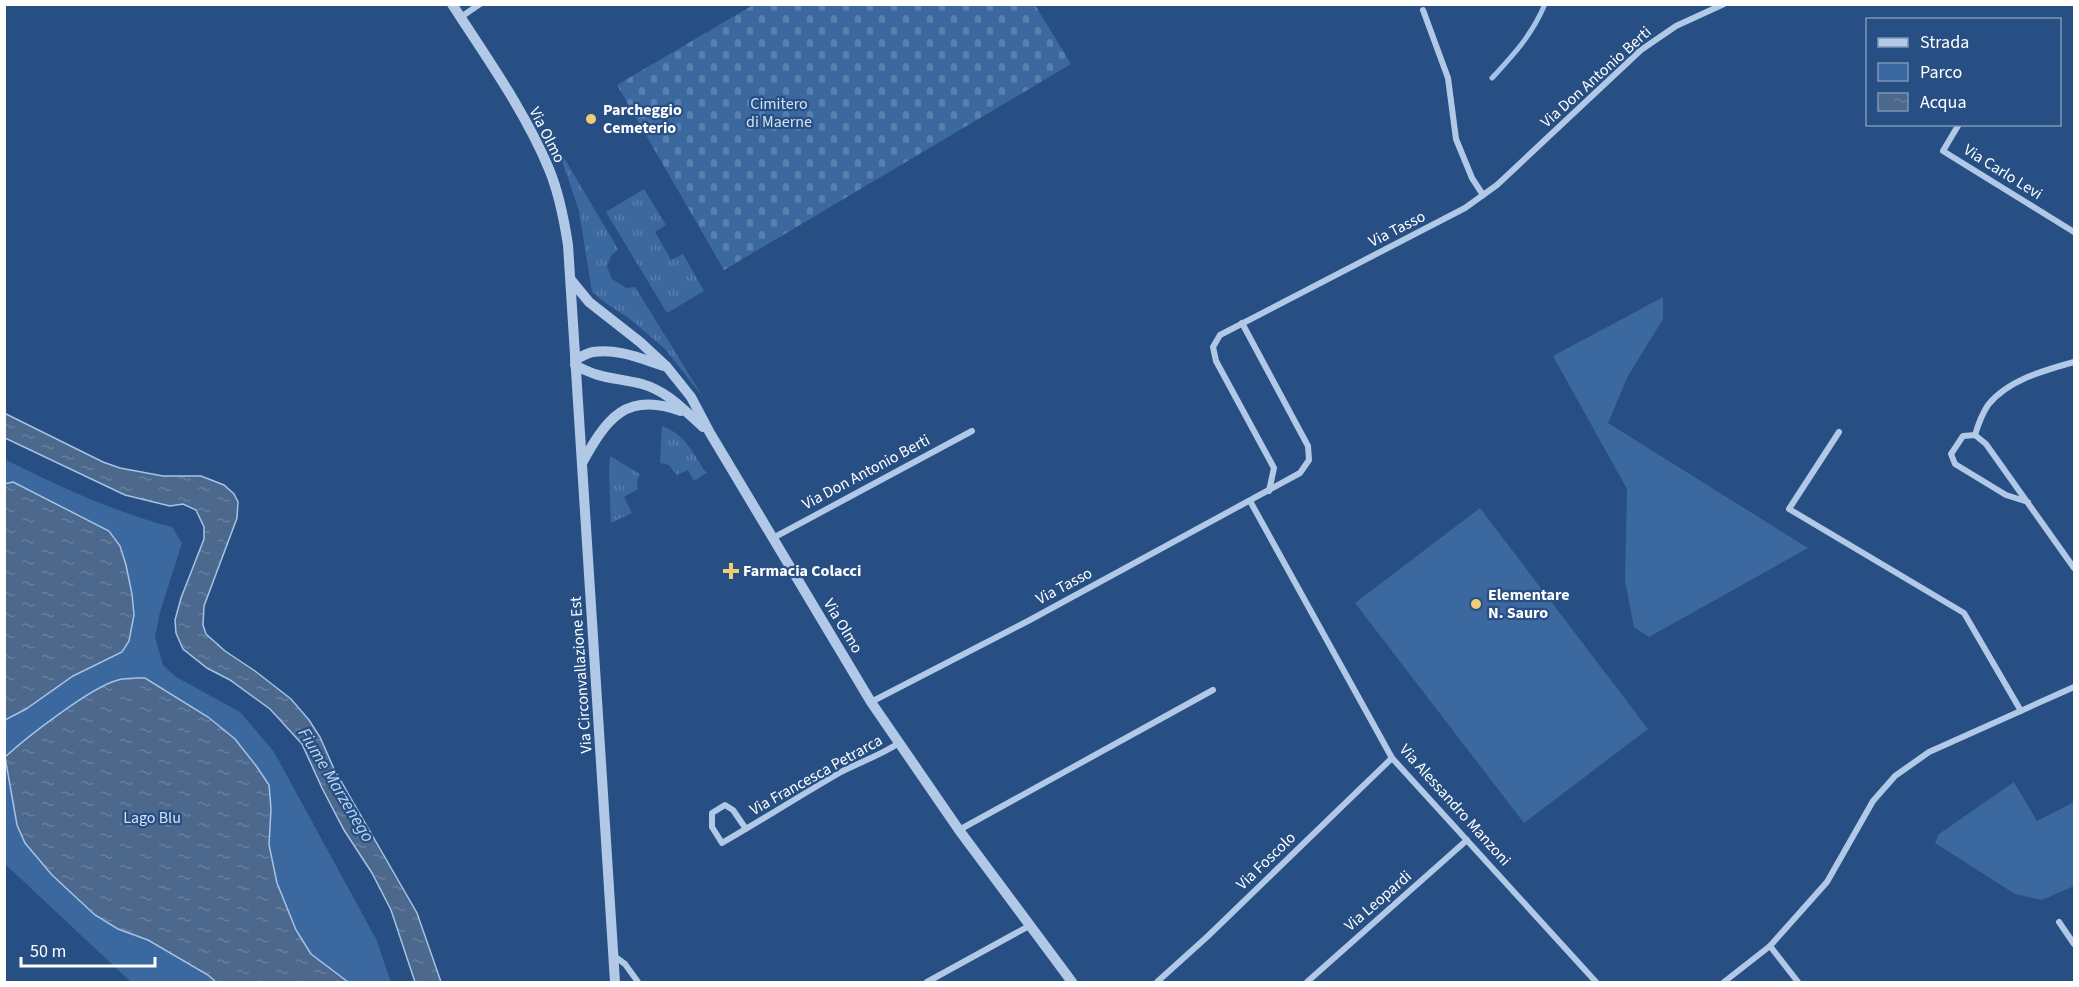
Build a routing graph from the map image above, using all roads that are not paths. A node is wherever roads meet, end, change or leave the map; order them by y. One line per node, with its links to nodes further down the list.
1 (452, 4): 5 (street, Via Olmo)
2 (480, 4): 5 (street)
3 (1724, 4): 7 (street, Via Don Antonio Berti)
4 (1423, 10): 8 (street)
5 (461, 17): 10 (street, Via Olmo)
6 (1958, 126): 9 (street, Via Carlo Levi)
7 (1497, 185): 8 (street, Via Tasso)
8 (1483, 195): 11 (street, Via Tasso)
9 (2074, 232)
10 (571, 280): 12 (street, Via Olmo); 14 (street, Via Olmo)
11 (1242, 323): 21 (street, Via Tasso); 21 (street, Via Tasso)
12 (575, 362): 14 (street); 15 (street, Via Olmo); 20 (street, Via Circonvallazione Est)
13 (2074, 362): 19 (street)
14 (667, 367): 18 (street, Via Olmo)
15 (688, 413): 18 (street, Via Olmo); 20 (street, Via Olmo)
16 (972, 431): 24 (street, Via Don Antonio Berti)
17 (1839, 432): 29 (street)
18 (710, 433): 24 (street, Via Olmo)
19 (1975, 435): 23 (street); 23 (street)
20 (581, 463): 39 (street, Via Circonvallazione Est)
21 (1269, 491): 22 (street, Via Tasso)
22 (1250, 501): 28 (street, Via Tasso); 31 (street, Via Alessandro Manzoni)
23 (2028, 502): 25 (street)
24 (773, 538): 28 (street, Via Olmo)
25 (2074, 568)
26 (2074, 687): 29 (street)
27 (1213, 690): 33 (street)
28 (871, 702): 30 (street, Via Olmo)
29 (2021, 711): 38 (street)
30 (899, 743): 32 (street, Via Francesca Petrarca); 33 (street, Via Olmo)
31 (1392, 758): 34 (street, Via Alessandro Manzoni); 44 (street, Via Foscolo)
32 (746, 829): 32 (street, Via Francesca Petrarca)
33 (959, 830): 36 (street, Via Olmo)
34 (1467, 840): 45 (street, Via Leopardi); 46 (street, Via Alessandro Manzoni)
35 (2059, 922): 37 (street)
36 (1029, 926): 42 (street); 43 (street, Via Olmo)
37 (2074, 944)
38 (1770, 946): 47 (street); 48 (street)
39 (614, 956): 40 (street, Via Circonvallazione Est); 41 (street)
40 (615, 982)
41 (638, 982)
42 (927, 982)
43 (1072, 982)
44 (1157, 982)
45 (1307, 982)
46 (1596, 982)
47 (1724, 982)
48 (1798, 982)

